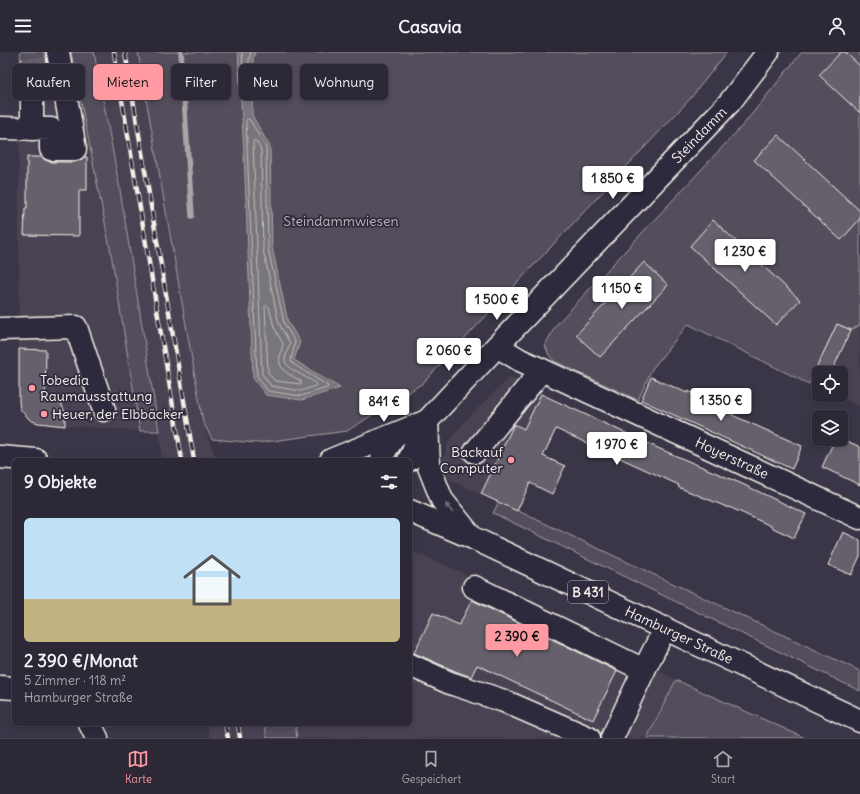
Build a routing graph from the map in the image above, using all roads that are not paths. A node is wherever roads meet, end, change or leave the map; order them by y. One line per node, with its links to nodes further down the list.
1 (58, 52): 5 (street)
2 (768, 52): 7 (street, Steindamm)
3 (32, 100): 5 (street)
4 (0, 128): 5 (street)
5 (32, 129)
6 (0, 329): 9 (street)
7 (497, 346): 8 (street, Hoyerstraße); 10 (street, Steindamm)
8 (542, 370): 11 (street); 18 (street, Hoyerstraße)
9 (104, 410)
10 (427, 422): 14 (street); 15 (street, Steindamm); 16 (street, Steindamm); 19 (street, one-way to 10)
11 (475, 452)
12 (0, 457): 13 (street)
13 (12, 458)
14 (336, 458)
15 (382, 458)
16 (410, 458)
17 (412, 512): 19 (street, Hamburger Straße / B 431)
18 (860, 518)
19 (473, 538): 21 (street, Hamburger Straße / B 431)
20 (474, 587): 23 (street)
21 (665, 628): 23 (street); 26 (street, Hamburger Straße / B 431)
22 (412, 666): 29 (street)
23 (644, 670): 30 (street)
24 (0, 687): 25 (street)
25 (12, 688)
26 (860, 721)
27 (91, 726): 28 (street)
28 (97, 738)
29 (589, 738)
30 (612, 738)

